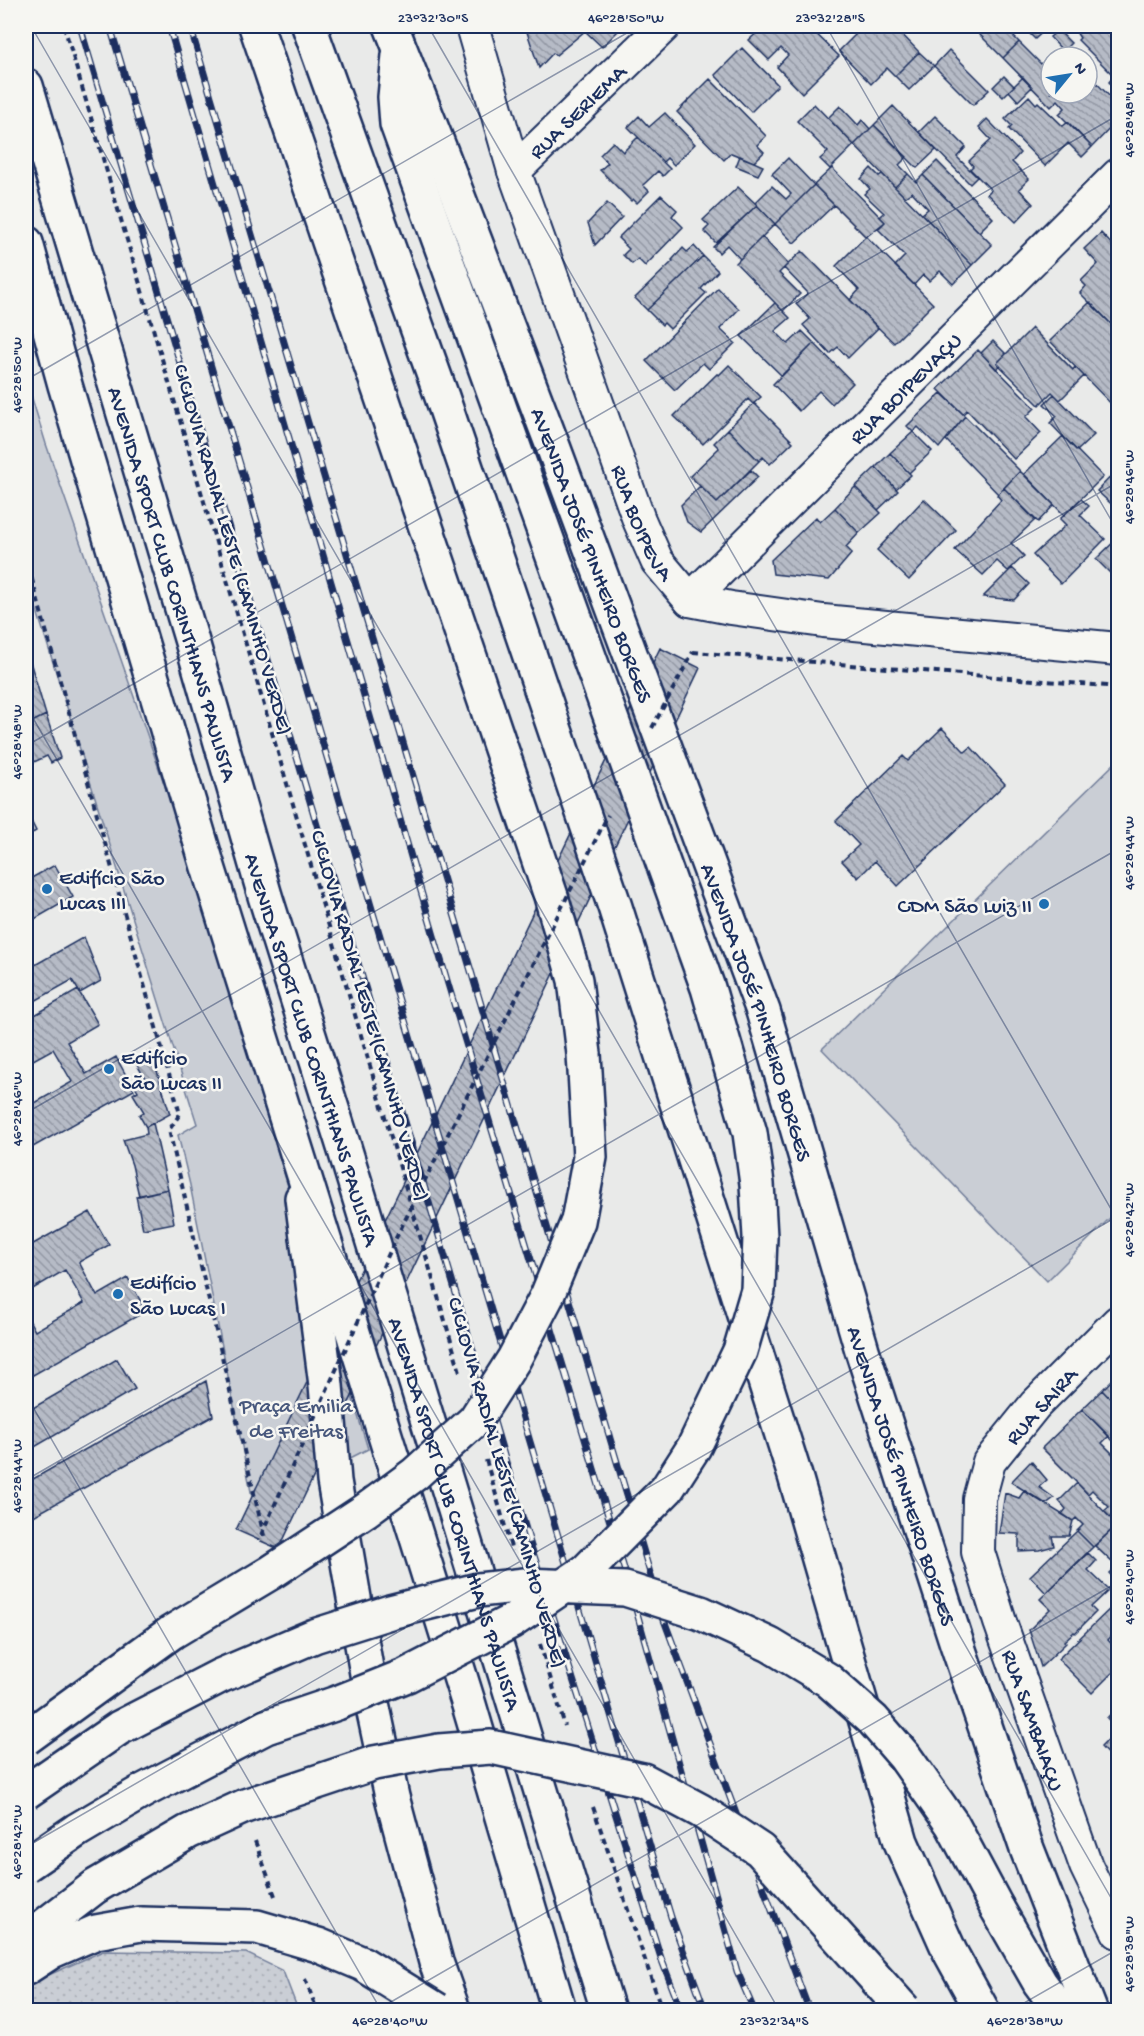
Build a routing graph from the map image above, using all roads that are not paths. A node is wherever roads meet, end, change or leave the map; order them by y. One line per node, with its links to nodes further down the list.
1 (256, 26): 15 (main road, bridge)
2 (309, 26): 26 (main road)
3 (472, 26): 7 (street, RUA BOIPEVA)
4 (663, 26): 7 (street, RUA SERIEMA)
5 (395, 36): 17 (main road, bridge); 28 (main road, AVENIDA JOSÉ PINHEIRO BORGES)
6 (26, 86): 24 (main road, AVENIDA SPORT CLUB CORINTHIANS PAULISTA)
7 (514, 171): 10 (street, RUA BOIPEVA)
8 (1119, 175): 10 (street, RUA BOIPEVAÇU)
9 (26, 243): 12 (main road, AVENIDA SPORT CLUB CORINTHIANS PAULISTA)
10 (690, 600): 11 (street, RUA BOIPEVA)
11 (1119, 649)
12 (295, 1145): 22 (main road, AVENIDA SPORT CLUB CORINTHIANS PAULISTA); 23 (main road, AVENIDA SPORT CLUB CORINTHIANS PAULISTA)
13 (1119, 1322): 14 (street, RUA SAIRA)
14 (979, 1499): 18 (street, RUA SAMBAIAÇU)
15 (26, 1738)
16 (26, 1792): 27 (main road, bridge)
17 (26, 1866)
18 (1114, 1910)
19 (26, 1940): 25 (main road, bridge)
20 (26, 1968): 21 (main road, bridge)
21 (437, 2010)
22 (453, 2010)
23 (559, 2010)
24 (608, 2010)
25 (904, 2010)
26 (982, 2010)
27 (1060, 2010)
28 (1090, 2010)

